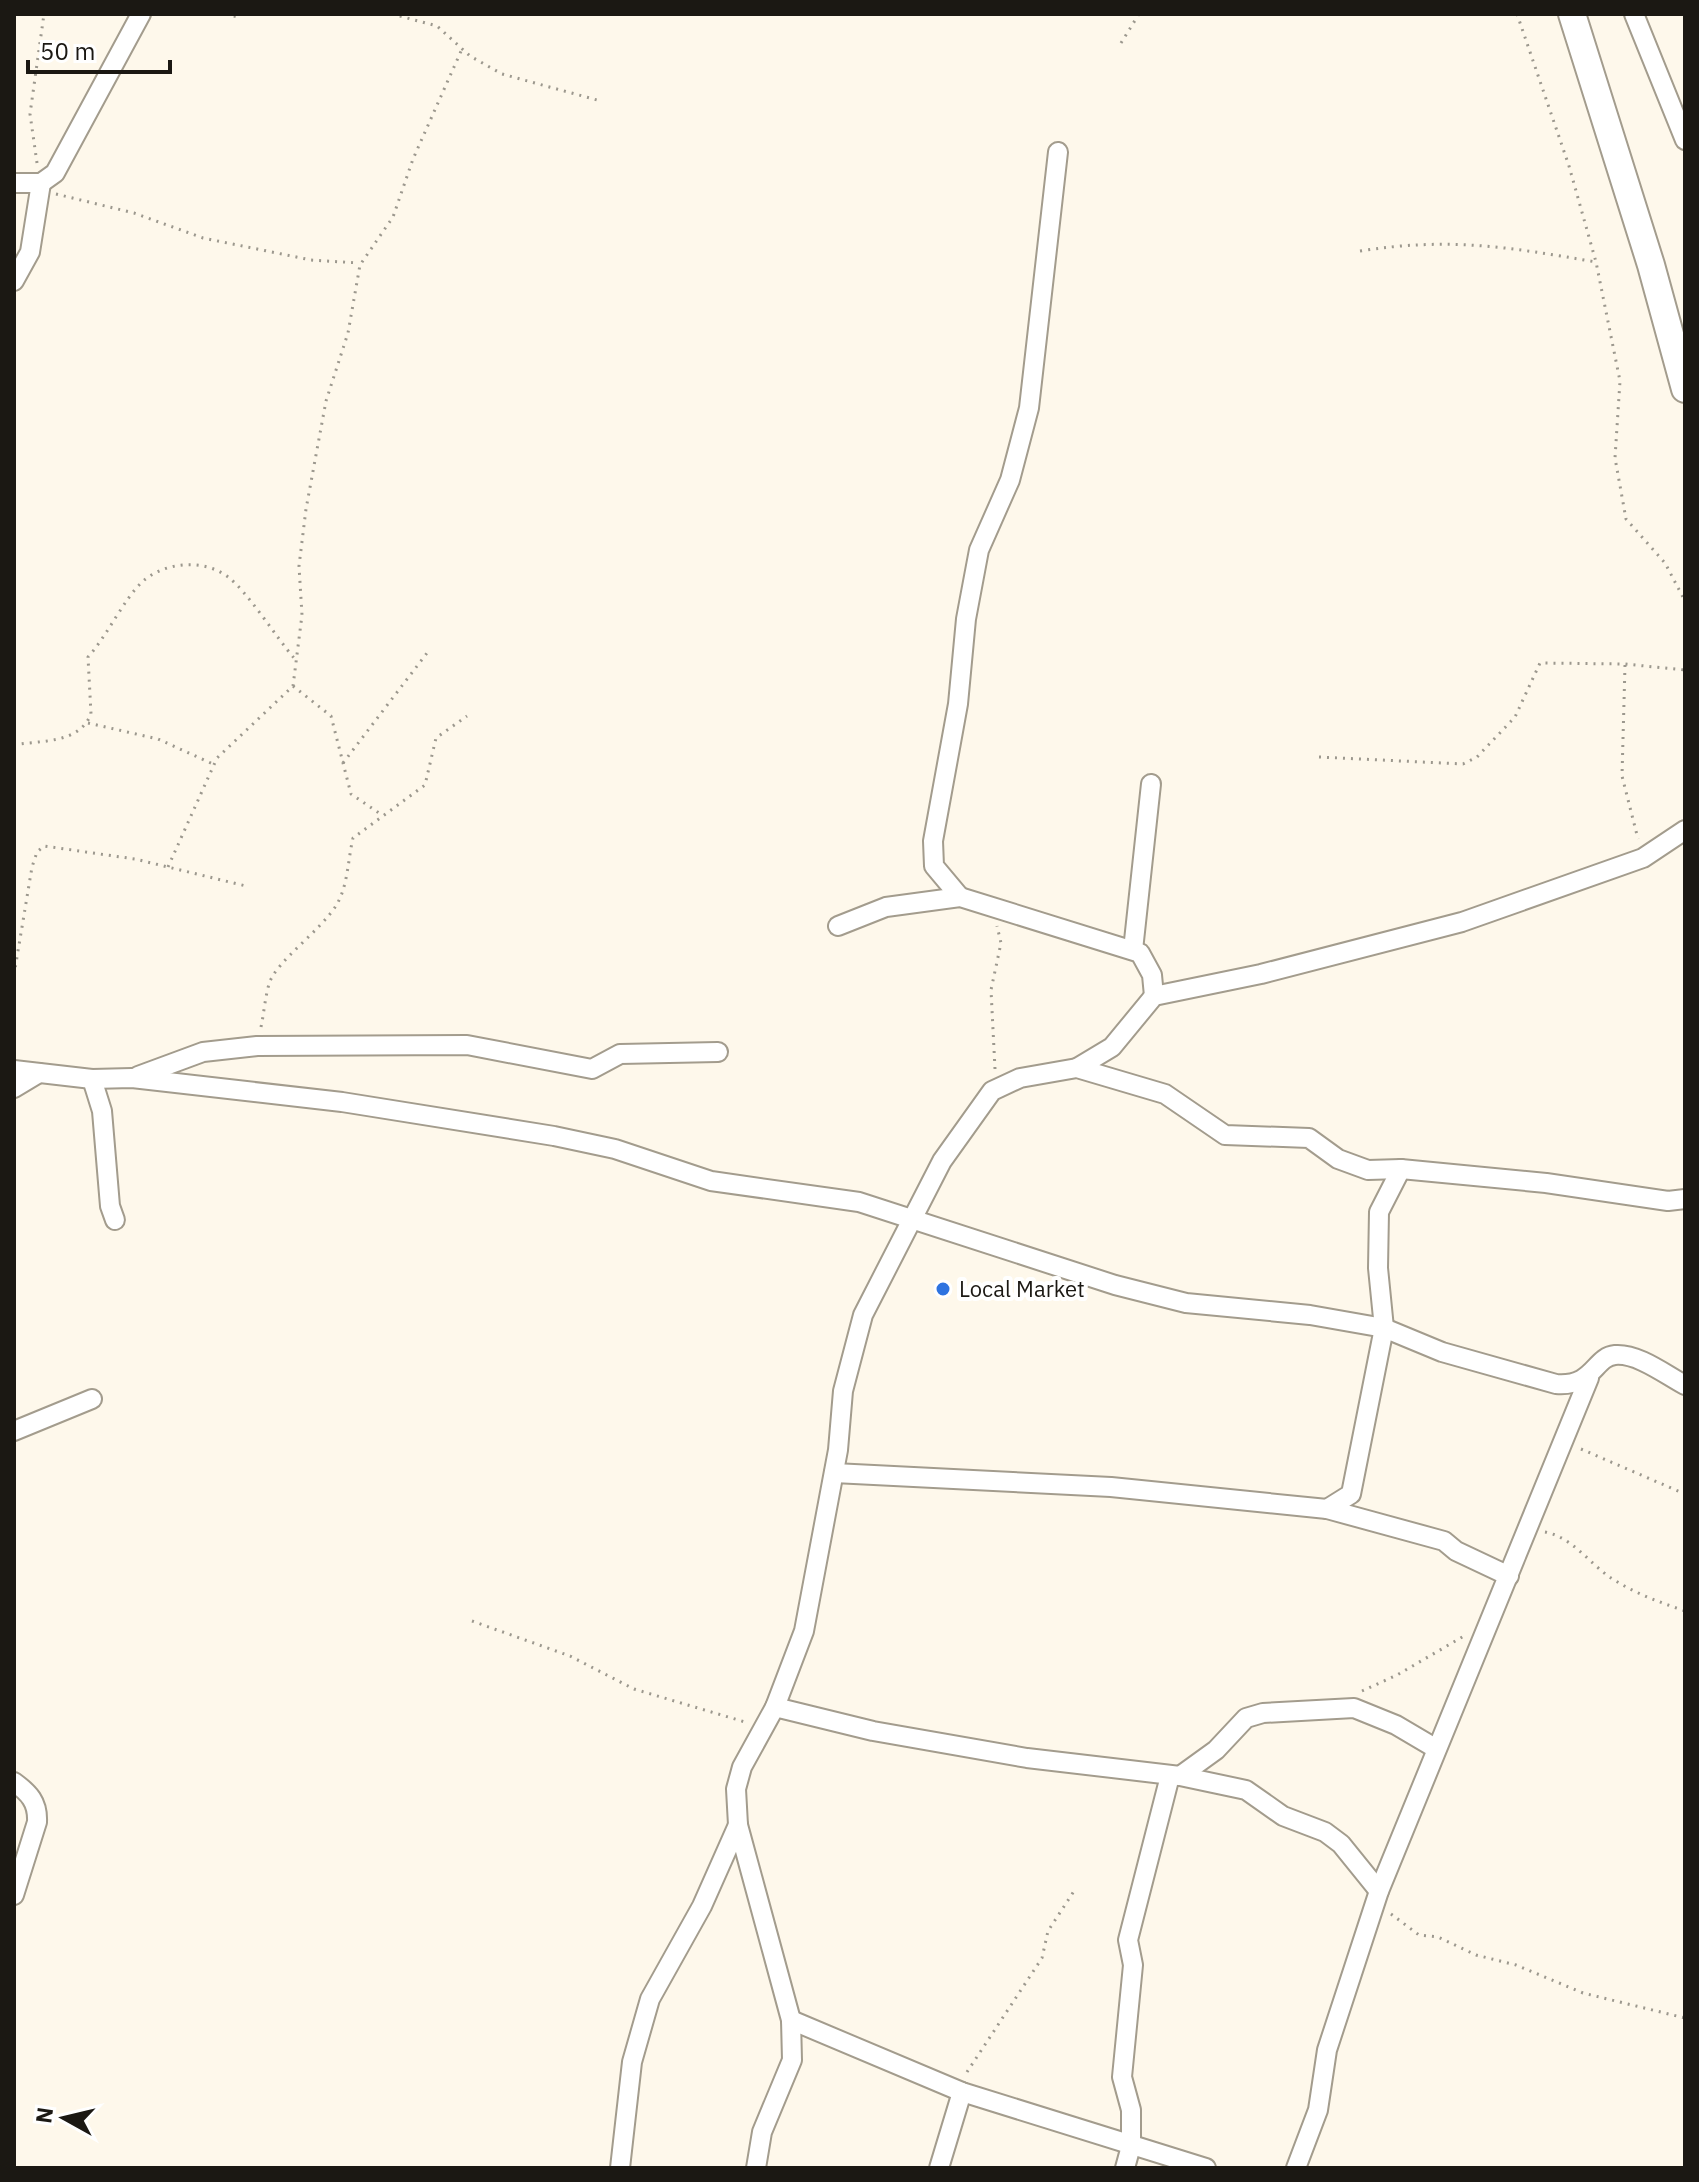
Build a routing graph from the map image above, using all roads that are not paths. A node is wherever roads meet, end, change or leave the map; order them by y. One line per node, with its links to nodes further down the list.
1 (141, 14): 7 (street)
2 (1572, 14): 9 (main road)
3 (1634, 14): 4 (street)
4 (1685, 140)
5 (1058, 152): 12 (street)
6 (14, 183): 7 (street)
7 (41, 187): 8 (street)
8 (14, 281)
9 (1685, 389)
10 (1151, 784): 14 (street)
11 (1685, 830): 15 (street)
12 (960, 897): 13 (street); 14 (street)
13 (838, 926)
14 (1133, 950): 15 (street)
15 (1154, 996): 17 (street)
16 (718, 1052): 20 (street)
17 (1077, 1068): 23 (street); 25 (street)
18 (14, 1070): 19 (street)
19 (39, 1073): 21 (street); 22 (street)
20 (132, 1078): 21 (street); 25 (street)
21 (92, 1079): 26 (street)
22 (14, 1088)
23 (1401, 1169): 24 (street); 27 (street)
24 (1685, 1199)
25 (913, 1219): 27 (street); 32 (street)
26 (115, 1220)
27 (1384, 1328): 28 (street); 33 (street)
28 (1589, 1378): 29 (street); 34 (street)
29 (1685, 1385)
30 (92, 1399): 31 (street)
31 (14, 1431)
32 (834, 1473): 33 (street); 35 (street)
33 (1327, 1509): 34 (street)
34 (1509, 1576): 36 (street)
35 (775, 1707): 37 (street); 39 (street)
36 (1435, 1748): 37 (street); 41 (street)
37 (1175, 1776): 41 (street); 44 (street)
38 (14, 1782): 40 (street)
39 (738, 1825): 42 (street); 45 (street)
40 (14, 1895)
41 (1377, 1896): 50 (street)
42 (791, 2020): 43 (street); 46 (street)
43 (959, 2090): 44 (street); 47 (street)
44 (1131, 2146): 48 (street); 49 (street)
45 (620, 2168)
46 (756, 2168)
47 (939, 2168)
48 (1125, 2168)
49 (1206, 2168)
50 (1296, 2168)

